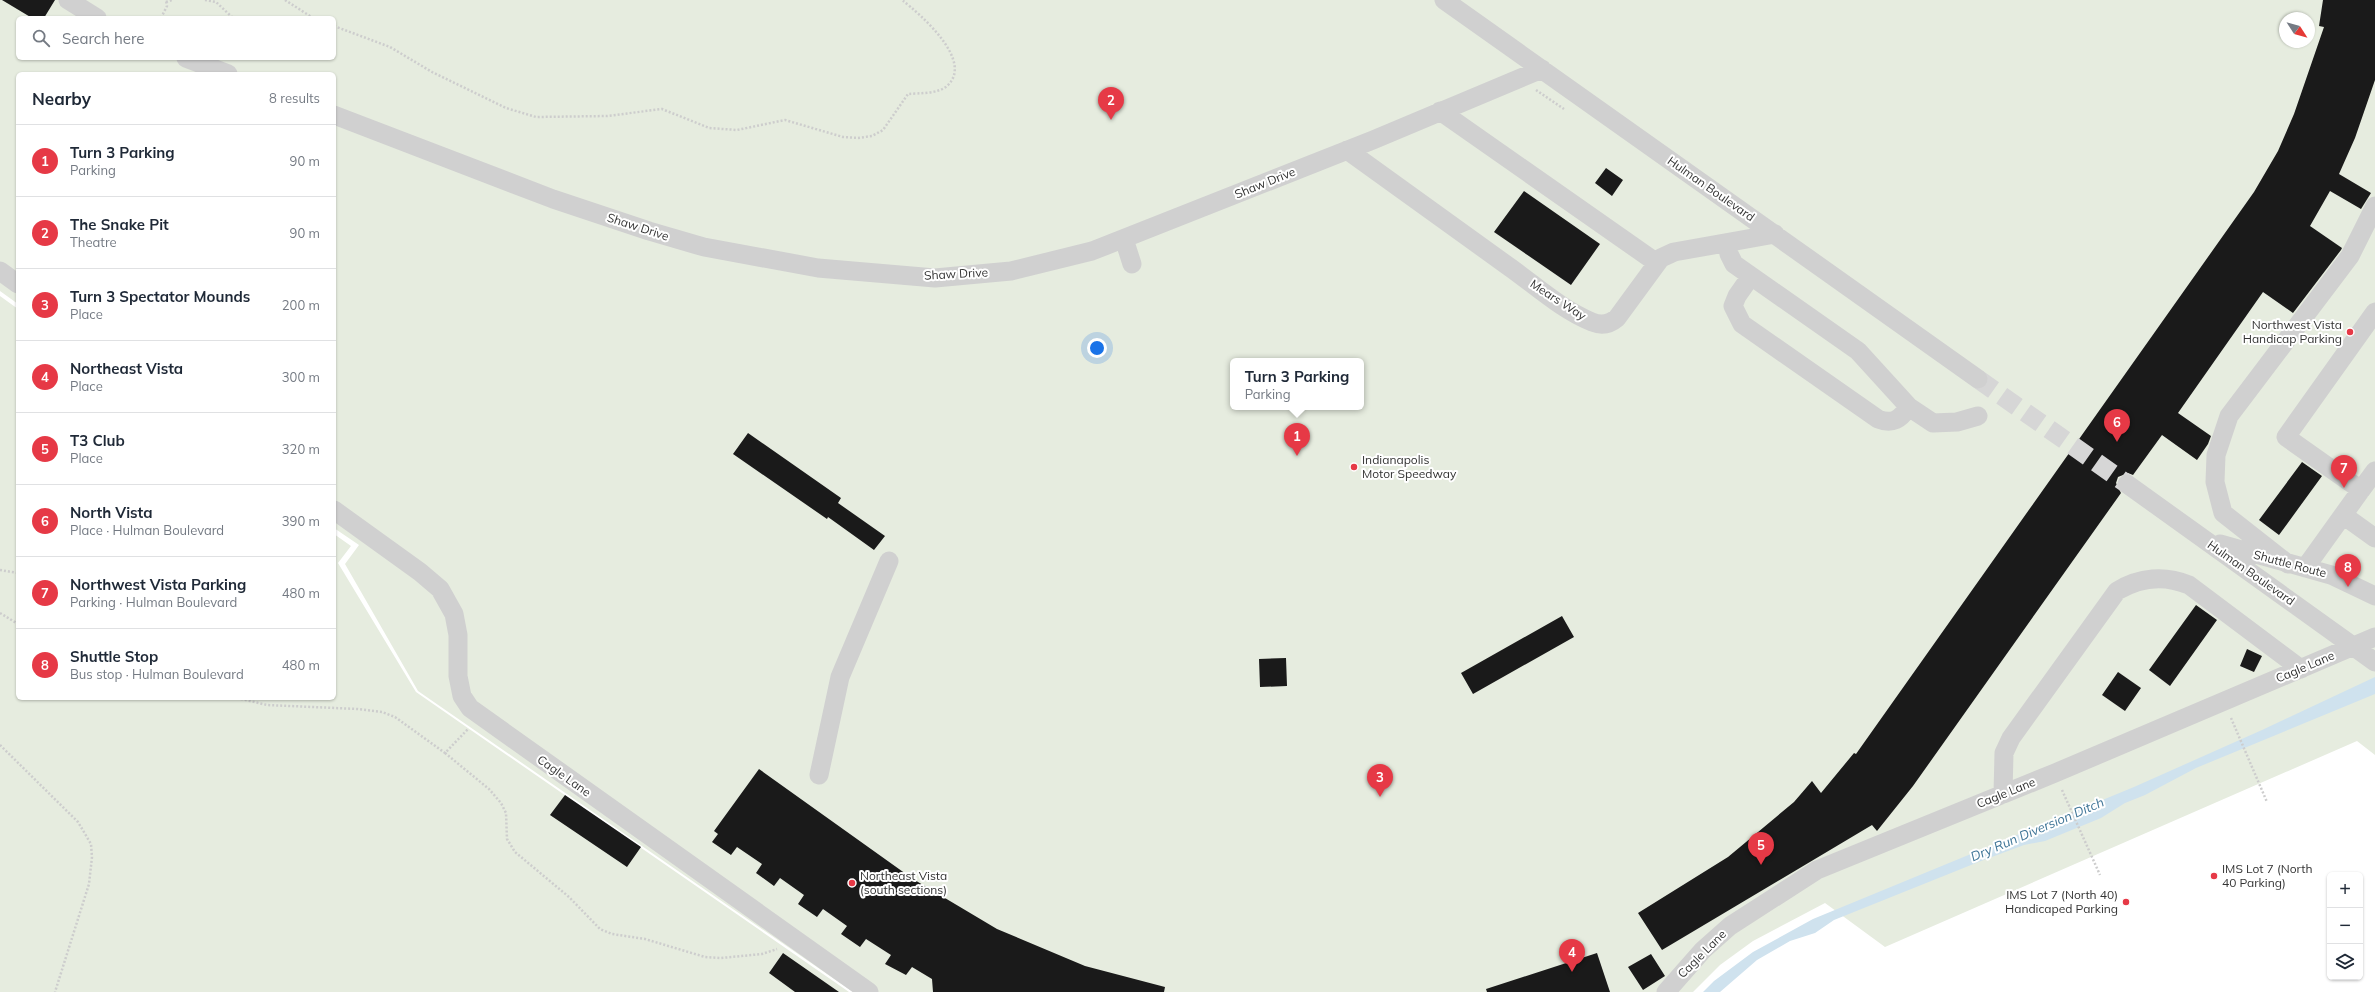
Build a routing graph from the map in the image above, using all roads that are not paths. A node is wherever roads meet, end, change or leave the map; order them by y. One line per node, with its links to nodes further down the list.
1 (68, 0): 3 (street)
2 (1444, 0): 5 (street, Hulman Boulevard)
3 (93, 16)
4 (191, 60): 6 (street)
5 (1542, 70): 7 (street, Shaw Drive); 11 (street, Hulman Boulevard)
6 (223, 72)
7 (1440, 111): 9 (street, Shaw Drive); 14 (street)
8 (336, 116): 12 (street, Shaw Drive)
9 (1347, 150): 12 (street, Shaw Drive); 14 (street, Mears Way)
10 (2375, 206): 31 (street)
11 (1776, 234): 13 (street, Mears Way); 20 (street, Hulman Boulevard)
12 (1124, 240): 15 (street)
13 (1727, 243): 14 (street, Mears Way); 17 (street)
14 (1657, 263)
15 (1132, 264)
16 (0, 271): 18 (street)
17 (1751, 276): 21 (street); 21 (street)
18 (16, 283)
19 (2375, 312): 25 (street)
20 (1978, 379)
21 (1909, 407): 22 (street)
22 (1978, 416)
23 (2375, 471): 25 (street)
24 (2127, 484): 28 (street, Hulman Boulevard)
25 (2361, 490): 27 (street)
26 (336, 511): 38 (street, Cagle Lane)
27 (2343, 515): 29 (street); 31 (street)
28 (2203, 538): 31 (street, Shuttle Route); 34 (street, Hulman Boulevard)
29 (2375, 538)
30 (889, 561): 36 (street)
31 (2297, 566): 32 (street, Shuttle Route)
32 (2375, 596)
33 (2375, 637): 34 (street, Cagle Lane)
34 (2365, 654): 35 (street, Cagle Lane)
35 (2301, 669): 37 (street, Cagle Lane); 37 (street)
36 (819, 775)
37 (2003, 794): 39 (street, Cagle Lane)
38 (869, 992)
39 (1666, 992)

